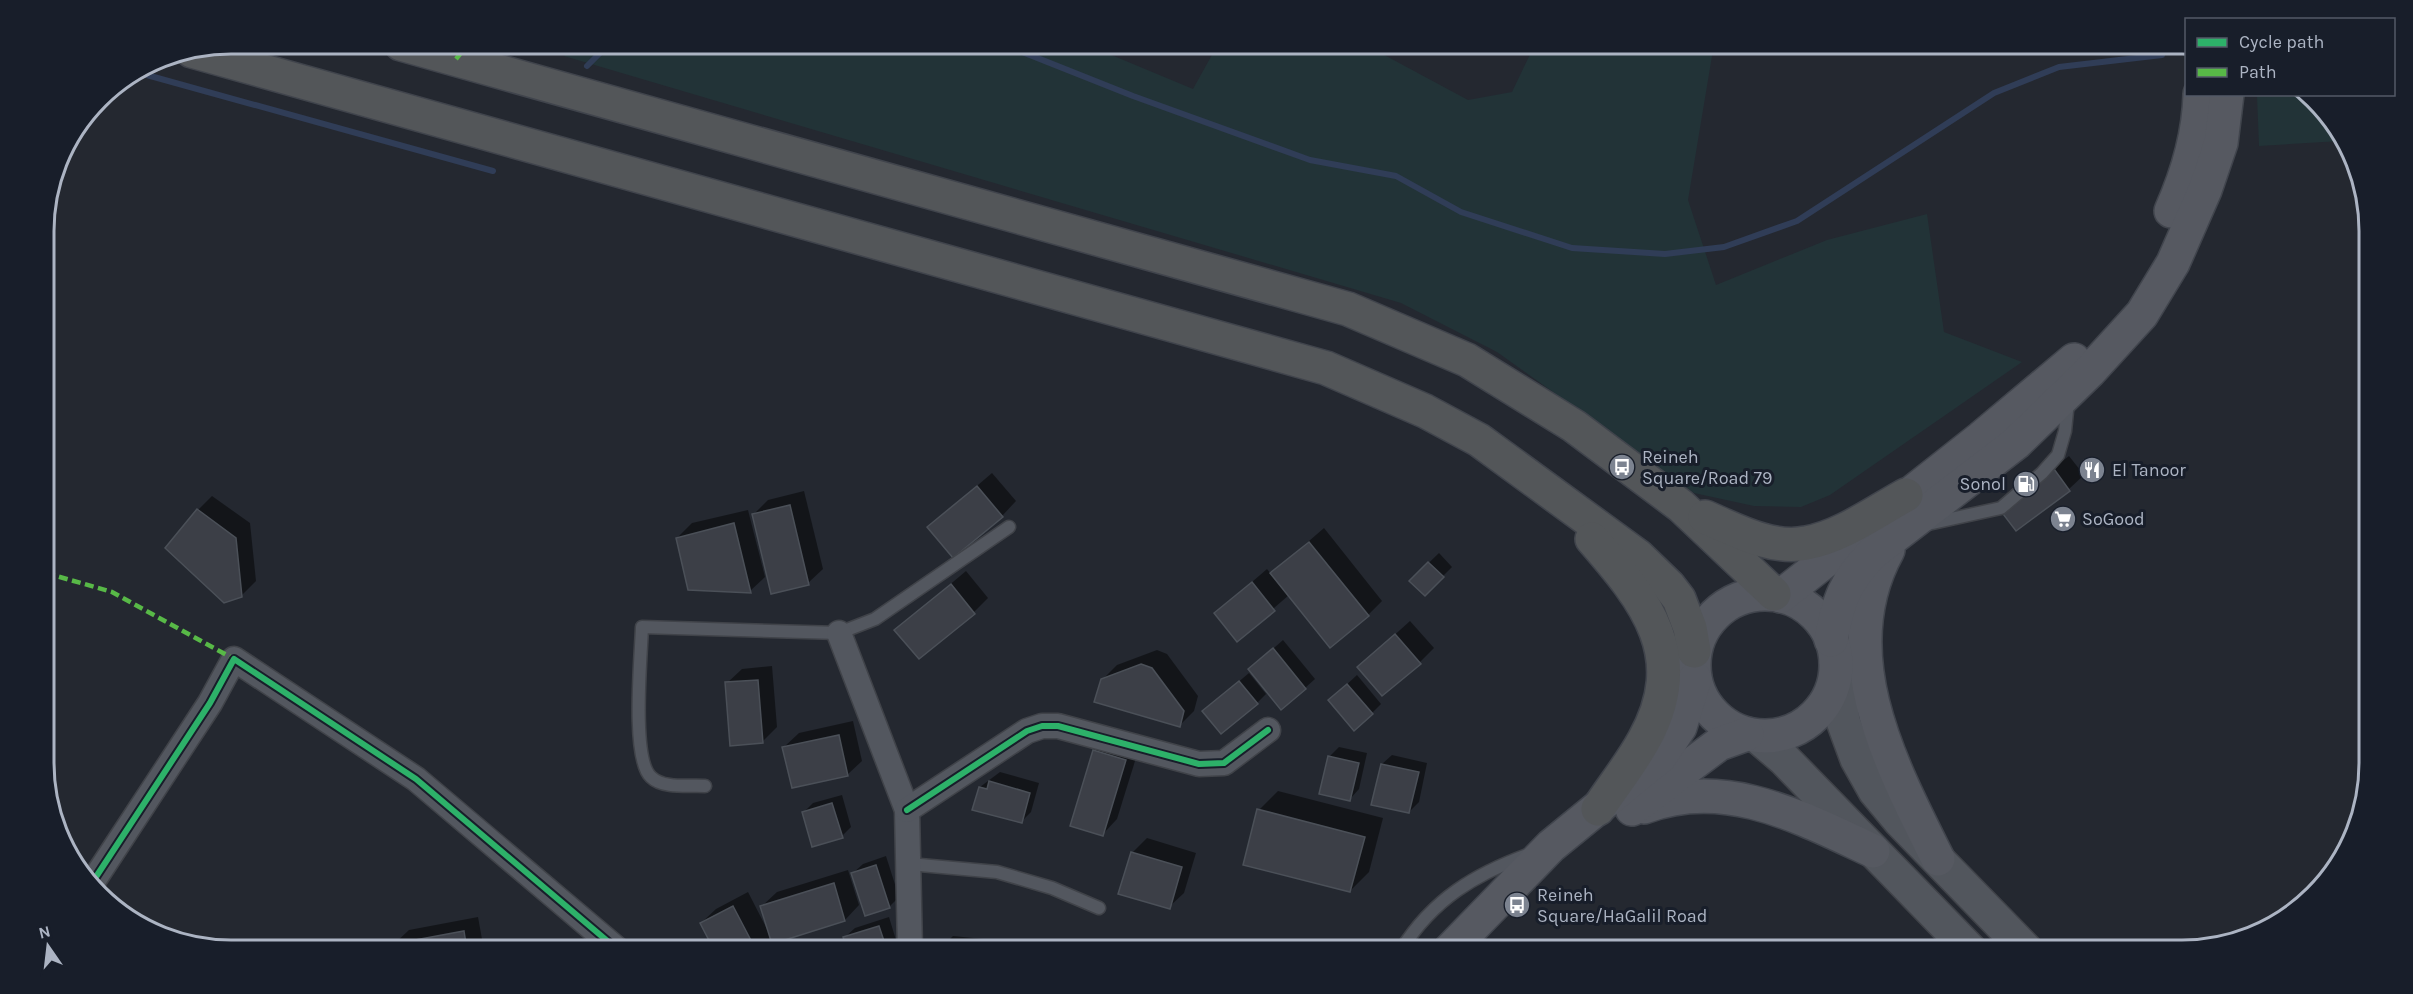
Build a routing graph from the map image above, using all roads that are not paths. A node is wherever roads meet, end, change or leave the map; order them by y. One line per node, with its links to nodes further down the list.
1 (437, 54): 7 (highway)
2 (208, 56): 5 (highway)
3 (2200, 96): 6 (main road)
4 (2227, 96): 9 (main road)
5 (1551, 493): 13 (highway); 18 (highway)
6 (1906, 495): 7 (highway); 10 (main road)
7 (1681, 506): 10 (highway)
8 (1009, 527): 11 (lane)
9 (1898, 534): 12 (main road); 21 (main road)
10 (1777, 595): 12 (main road); 13 (main road)
11 (839, 633): 16 (lane); 17 (street)
12 (1834, 651): 15 (main road); 21 (main road)
13 (1695, 665): 15 (main road); 18 (main road)
14 (1268, 730): 17 (street)
15 (1752, 735): 18 (main road); 20 (main road)
16 (705, 786)
17 (908, 810): 22 (street)
18 (1610, 813): 19 (main road); 20 (main road); 25 (main road)
19 (1551, 846): 25 (main road); 28 (lane)
20 (1873, 851): 30 (main road)
21 (1938, 859): 31 (main road)
22 (909, 864): 24 (lane); 27 (street)
23 (96, 877): 26 (street)
24 (1099, 908)
25 (1488, 910): 29 (main road)
26 (606, 940)
27 (910, 940)
28 (1407, 940)
29 (1460, 940)
30 (1960, 940)
31 (2016, 940)

